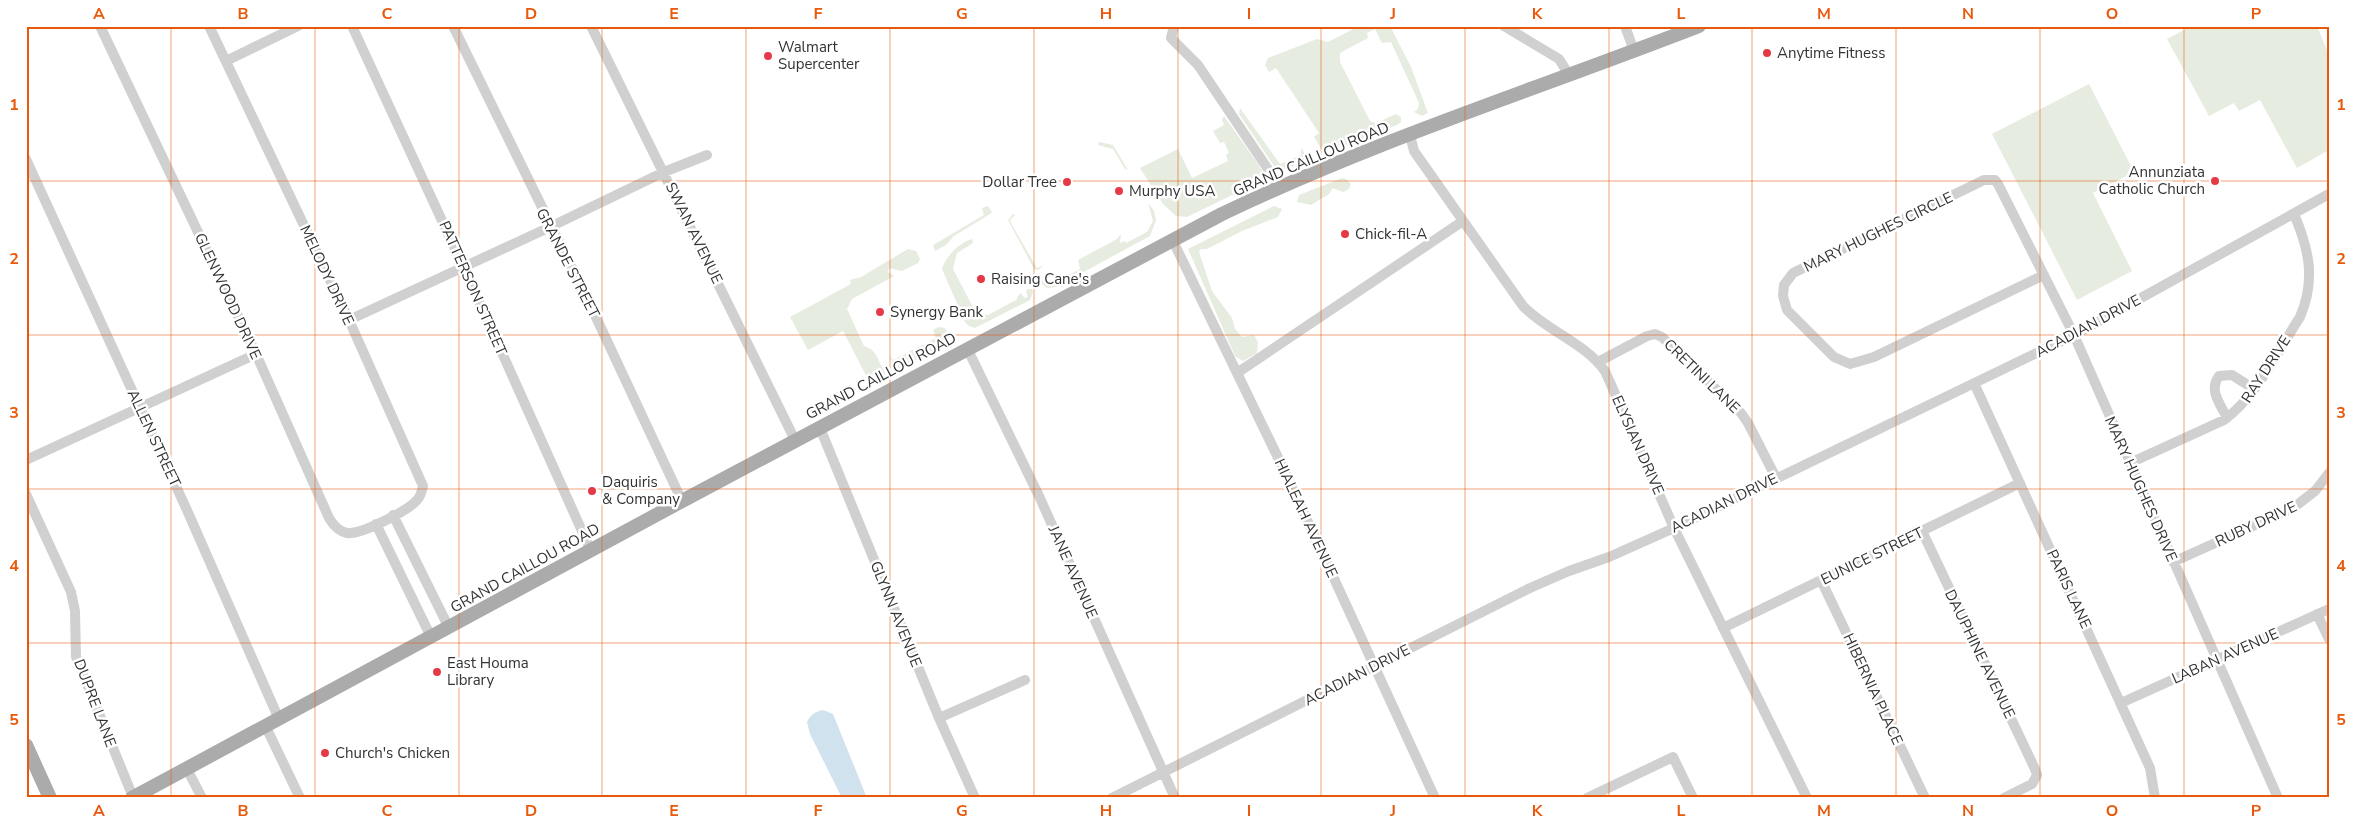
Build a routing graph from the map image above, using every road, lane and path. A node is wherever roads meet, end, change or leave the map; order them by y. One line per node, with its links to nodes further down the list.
1 (100, 26): 30 (street, GLENWOOD DRIVE)
2 (209, 26): 12 (street, MELODY DRIVE)
3 (298, 26): 12 (street)
4 (352, 26): 25 (street, PATTERSON STREET)
5 (453, 26): 23 (street, GRANDE STREET)
6 (591, 26): 17 (street, SWAN AVENUE)
7 (1174, 26): 19 (street)
8 (1504, 26): 13 (street)
9 (1625, 26): 11 (street)
10 (1699, 26): 11 (main road, GRAND CAILLOU ROAD)
11 (1634, 51): 13 (main road, GRAND CAILLOU ROAD)
12 (226, 61): 27 (street, MELODY DRIVE)
13 (1569, 75): 14 (main road, GRAND CAILLOU ROAD)
14 (1410, 135): 19 (main road, GRAND CAILLOU ROAD); 22 (street, ELYSIAN DRIVE)
15 (707, 155): 17 (street)
16 (26, 159): 35 (street, ALLEN STREET)
17 (664, 172): 23 (street); 38 (street, SWAN AVENUE)
18 (1998, 184): 26 (street, MARY HUGHES DRIVE); 26 (street, MARY HUGHES CIRCLE)
19 (1280, 187): 24 (main road, GRAND CAILLOU ROAD)
20 (2329, 194): 21 (street, ACADIAN DRIVE)
21 (2294, 214): 28 (street, ACADIAN DRIVE); 34 (street, RAY DRIVE)
22 (1463, 221): 31 (street, ELYSIAN DRIVE); 32 (street)
23 (550, 227): 25 (street); 45 (street, GRANDE STREET)
24 (1172, 239): 29 (main road, GRAND CAILLOU ROAD); 32 (street, HIALEAH AVENUE)
25 (463, 266): 27 (street); 50 (street, PATTERSON STREET)
26 (2044, 275): 28 (street, MARY HUGHES DRIVE)
27 (348, 320): 46 (street, MELODY DRIVE)
28 (2074, 335): 33 (street, ACADIAN DRIVE); 40 (street, MARY HUGHES DRIVE)
29 (967, 348): 37 (main road, GRAND CAILLOU ROAD); 68 (street, JANE AVENUE)
30 (256, 354): 35 (street); 47 (street, GLENWOOD DRIVE)
31 (1598, 362): 42 (street, CRETINI LANE); 48 (street, ELYSIAN DRIVE)
32 (1237, 373): 60 (street, HIALEAH AVENUE)
33 (1974, 383): 42 (street, ACADIAN DRIVE); 43 (street, PARIS LANE)
34 (2254, 389): 36 (street, RAY DRIVE); 36 (street)
35 (140, 408): 39 (street); 63 (street, ALLEN STREET)
36 (2227, 418): 40 (street, RAY DRIVE)
37 (820, 428): 38 (main road, GRAND CAILLOU ROAD); 64 (street, GLYNN AVENUE)
38 (795, 440): 45 (main road, GRAND CAILLOU ROAD)
39 (26, 460)
40 (2130, 463): 51 (street, MARY HUGHES DRIVE)
41 (2329, 473): 51 (street, RUBY DRIVE)
42 (1776, 478): 48 (street, ACADIAN DRIVE)
43 (2020, 483): 49 (street, EUNICE STREET); 62 (street, PARIS LANE)
44 (26, 494): 70 (street, DUPRE LANE)
45 (682, 501): 50 (main road, GRAND CAILLOU ROAD)
46 (393, 515): 47 (street, MELODY DRIVE); 55 (street)
47 (376, 524): 57 (street)
48 (1674, 528): 56 (street, ELYSIAN DRIVE); 60 (street, ACADIAN DRIVE)
49 (1922, 531): 52 (street, EUNICE STREET); 81 (street, DAUPHINE AVENUE)
50 (591, 551): 55 (main road, GRAND CAILLOU ROAD)
51 (2173, 562): 59 (street, MARY HUGHES DRIVE)
52 (1821, 580): 56 (street, EUNICE STREET); 80 (street, HIBERNIA PLACE)
53 (2329, 609): 54 (street, LABAN AVENUE)
54 (2318, 614): 58 (street); 59 (street, LABAN AVENUE)
55 (449, 628): 57 (main road, GRAND CAILLOU ROAD)
56 (1724, 628): 79 (street, ELYSIAN DRIVE)
57 (431, 637): 63 (main road, GRAND CAILLOU ROAD)
58 (2329, 639)
59 (2216, 660): 62 (street, LABAN AVENUE); 83 (street, MARY HUGHES DRIVE)
60 (1374, 665): 68 (street, ACADIAN DRIVE); 76 (street, HIALEAH AVENUE)
61 (1025, 680): 64 (street)
62 (2121, 703): 82 (street, PARIS LANE)
63 (278, 718): 65 (main road, GRAND CAILLOU ROAD)
64 (939, 718): 73 (street, GLYNN AVENUE)
65 (265, 725): 67 (main road, GRAND CAILLOU ROAD); 72 (street)
66 (26, 746): 69 (main road)
67 (186, 767): 70 (main road, GRAND CAILLOU ROAD); 71 (street)
68 (1164, 772): 74 (street, ACADIAN DRIVE); 75 (street, JANE AVENUE)
69 (50, 798)
70 (133, 798)
71 (202, 798)
72 (300, 798)
73 (975, 798)
74 (1112, 798)
75 (1175, 798)
76 (1435, 798)
77 (1588, 798): 78 (street)
78 (1693, 798)
79 (1807, 798)
80 (1925, 798)
81 (2004, 798)
82 (2155, 798)
83 (2278, 798)

